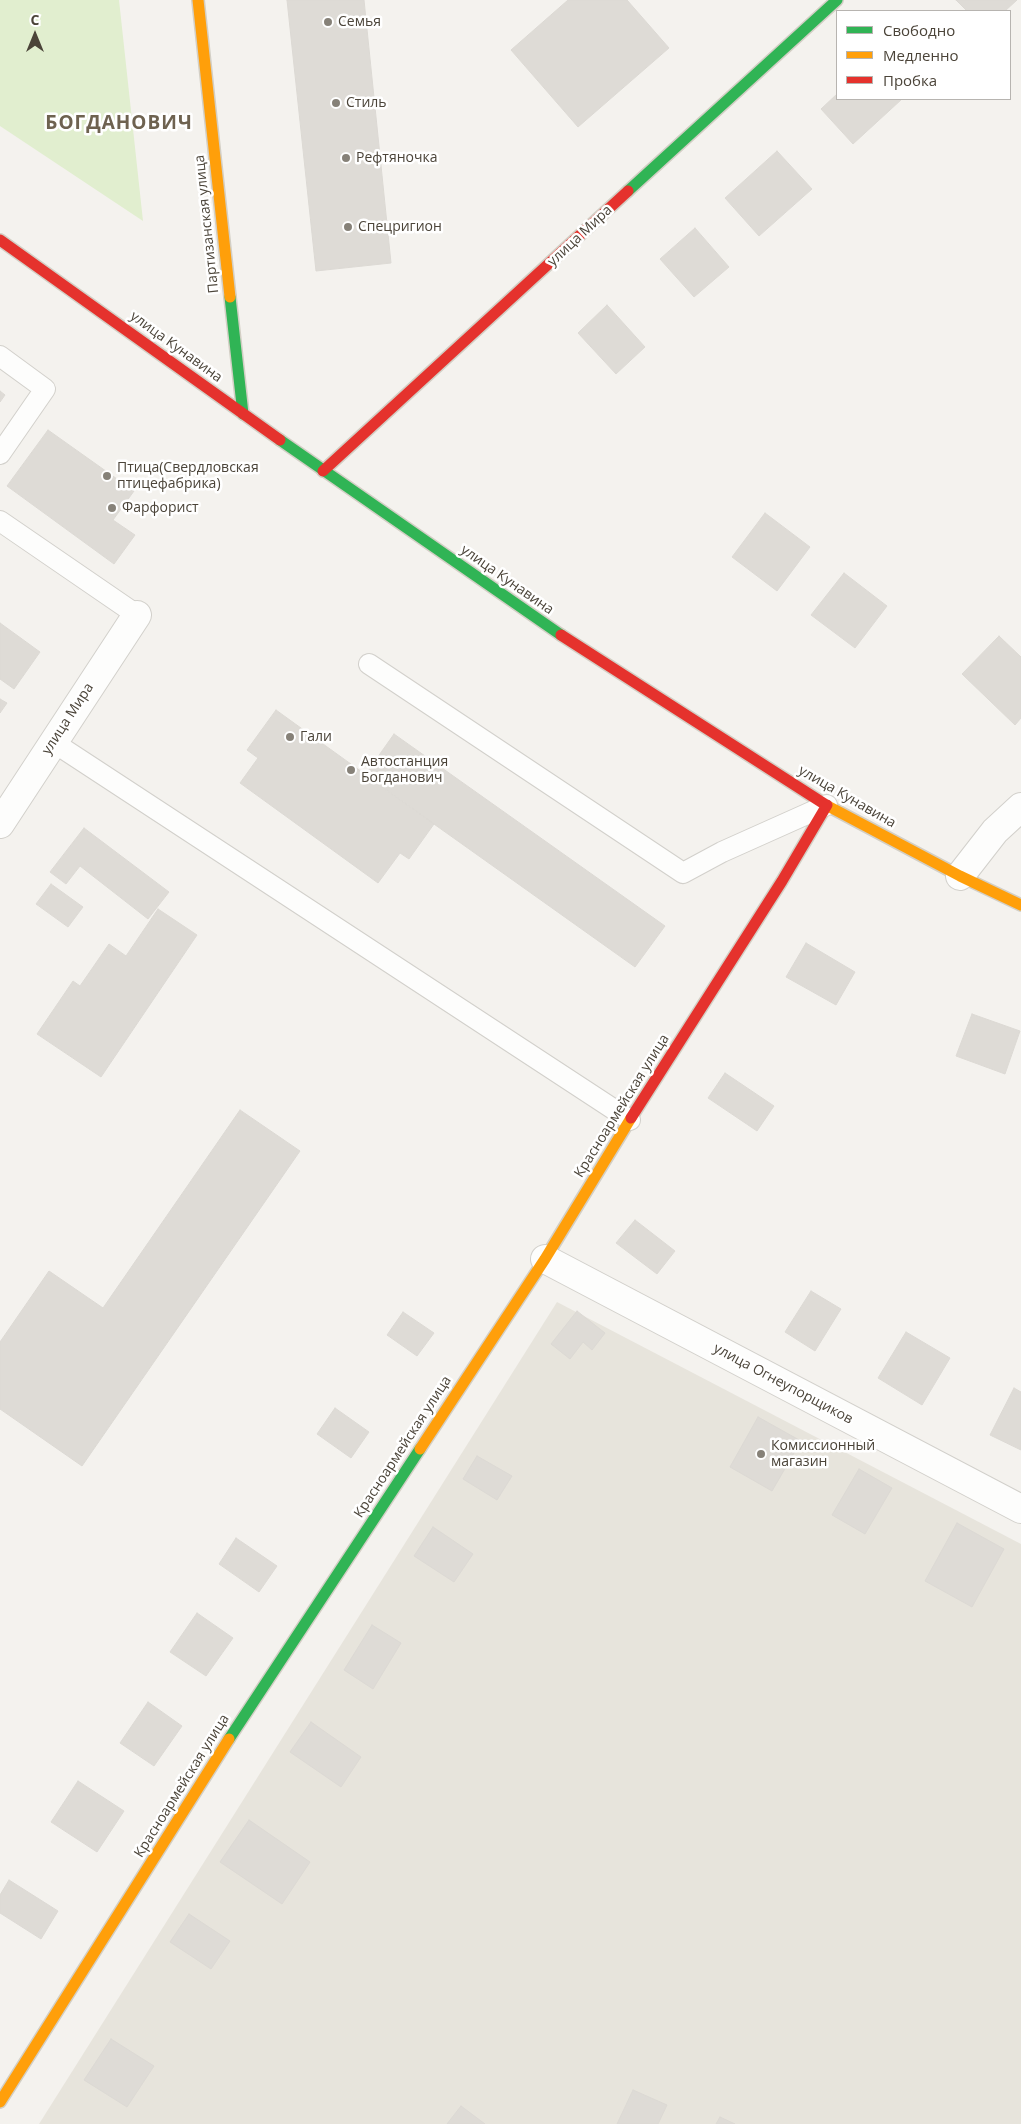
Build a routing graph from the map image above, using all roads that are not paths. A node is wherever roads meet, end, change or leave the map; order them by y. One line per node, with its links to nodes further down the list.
1 (198, 0): 5 (street, Партизанская улица)
2 (837, 0): 7 (street, улица Мира)
3 (0, 240): 5 (street, улица Кунавина)
4 (0, 356): 6 (lane)
5 (243, 414): 7 (street, улица Кунавина)
6 (0, 454)
7 (322, 471): 12 (street, улица Кунавина)
8 (0, 521): 9 (lane)
9 (137, 615): 11 (street, улица Мира)
10 (368, 664): 12 (lane)
11 (53, 742): 14 (street, улица Мира); 17 (lane)
12 (826, 805): 15 (street, улица Кунавина); 17 (street, Красноармейская улица)
13 (1021, 807): 15 (street)
14 (0, 824)
15 (960, 876): 16 (street, улица Кунавина)
16 (1021, 905)
17 (630, 1120): 18 (street, Красноармейская улица)
18 (545, 1259): 19 (street, улица Огнеупорщиков); 20 (street, Красноармейская улица)
19 (1021, 1510)
20 (0, 2102)

